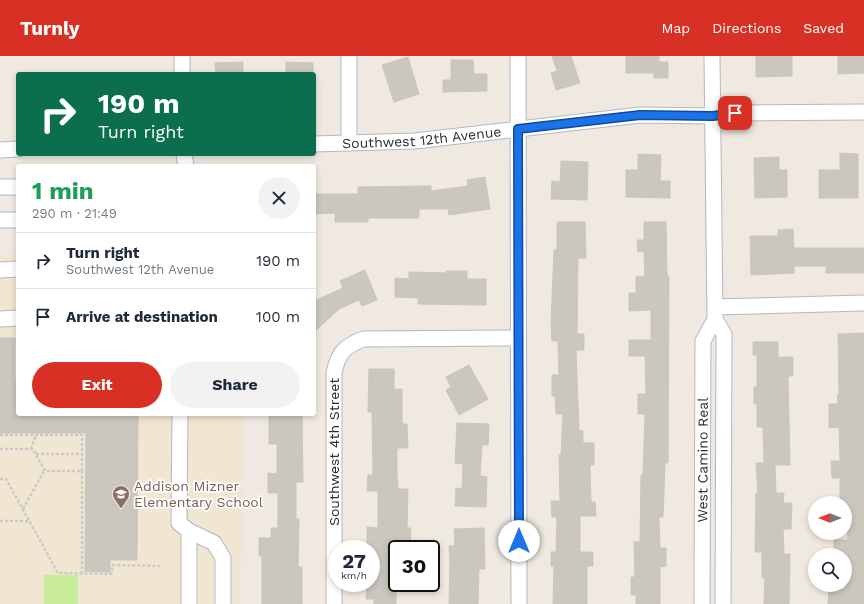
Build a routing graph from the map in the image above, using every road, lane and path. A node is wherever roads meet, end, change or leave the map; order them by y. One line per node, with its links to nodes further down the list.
1 (182, 56): 5 (street)
2 (349, 56): 9 (street)
3 (518, 56): 8 (street)
4 (712, 56): 7 (street, West Camino Real)
5 (182, 72)
6 (864, 112): 7 (street, Southwest 12th Avenue)
7 (713, 116): 8 (street, Southwest 12th Avenue); 20 (street, West Camino Real)
8 (518, 129): 9 (street, Southwest 12th Avenue); 23 (street)
9 (349, 143): 10 (street, Southwest 12th Avenue)
10 (316, 144)
11 (16, 149): 12 (street)
12 (0, 150)
13 (0, 187): 14 (street)
14 (16, 187)
15 (0, 220): 16 (street)
16 (16, 220)
17 (16, 269): 18 (street)
18 (0, 270)
19 (864, 303): 20 (street)
20 (715, 313): 44 (street, West Camino Real); 45 (street, West Camino Real)
21 (16, 318): 22 (street)
22 (0, 319)
23 (518, 338): 42 (street, Southwest 4th Street); 43 (street)
24 (180, 416): 37 (street)
25 (0, 435): 26 (path)
26 (36, 435): 28 (path); 30 (path)
27 (0, 449): 28 (path)
28 (31, 449): 29 (path)
29 (36, 454): 30 (path); 31 (path)
30 (82, 454): 32 (path)
31 (44, 471): 32 (path); 34 (path)
32 (82, 471): 39 (path)
33 (0, 479): 34 (path)
34 (23, 509): 36 (path)
35 (0, 521): 36 (path)
36 (30, 521): 39 (path)
37 (189, 531): 40 (street); 41 (street)
38 (162, 566): 39 (path)
39 (82, 573)
40 (189, 604)
41 (223, 604)
42 (334, 604)
43 (519, 604)
44 (702, 604)
45 (723, 604)

